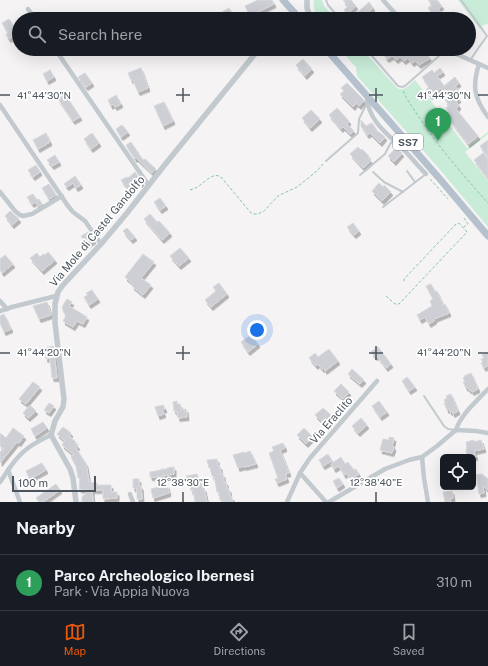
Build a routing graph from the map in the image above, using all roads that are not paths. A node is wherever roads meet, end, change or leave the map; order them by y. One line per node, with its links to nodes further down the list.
1 (283, 0): 6 (main road)
2 (307, 0): 7 (street)
3 (326, 0): 8 (lane)
4 (383, 0): 9 (street)
5 (461, 0): 10 (lane)
6 (292, 12)
7 (309, 12)
8 (334, 12)
9 (394, 12)
10 (470, 12)
11 (476, 21): 12 (lane)
12 (476, 51)
13 (60, 56): 34 (street)
14 (253, 56): 34 (street, Via Mole di Castel Gandolfo)
15 (332, 56): 23 (main road, SS7)
16 (372, 56): 17 (lane)
17 (439, 56)
18 (461, 56): 20 (street)
19 (473, 56): 20 (lane)
20 (470, 60): 21 (street)
21 (479, 64): 22 (street); 26 (street)
22 (488, 68)
23 (367, 95): 25 (street); 39 (main road, SS7)
24 (0, 105): 37 (street)
25 (368, 106): 27 (street); 28 (lane)
26 (488, 117)
27 (393, 141): 31 (street); 32 (lane)
28 (326, 161)
29 (407, 171): 33 (lane)
30 (373, 172): 36 (lane)
31 (426, 174): 33 (lane)
32 (360, 175)
33 (415, 182): 36 (lane)
34 (149, 186): 40 (street, Via Mole di Castel Gandolfo)
35 (0, 192): 37 (street)
36 (403, 192): 38 (lane)
37 (62, 196): 40 (street)
38 (383, 207)
39 (488, 236)
40 (101, 244): 41 (street, Via Mole di Castel Gandolfo)
41 (56, 296): 43 (street); 50 (street, Via Mole di Castel Gandolfo)
42 (0, 300): 43 (street)
43 (7, 309): 44 (street)
44 (0, 311)
45 (377, 381): 53 (street, Via Eraclito)
46 (488, 389): 48 (street)
47 (424, 396): 48 (lane)
48 (456, 430): 49 (street); 51 (street)
49 (488, 433)
50 (51, 435): 52 (street); 57 (street)
51 (422, 457): 60 (street); 61 (street)
52 (8, 470): 54 (street); 56 (street)
53 (300, 472): 59 (street, Via Eraclito); 60 (street)
54 (0, 482)
55 (130, 494): 58 (street)
56 (20, 502)
57 (76, 502)
58 (133, 502)
59 (287, 502)
60 (327, 502)
61 (428, 502)

